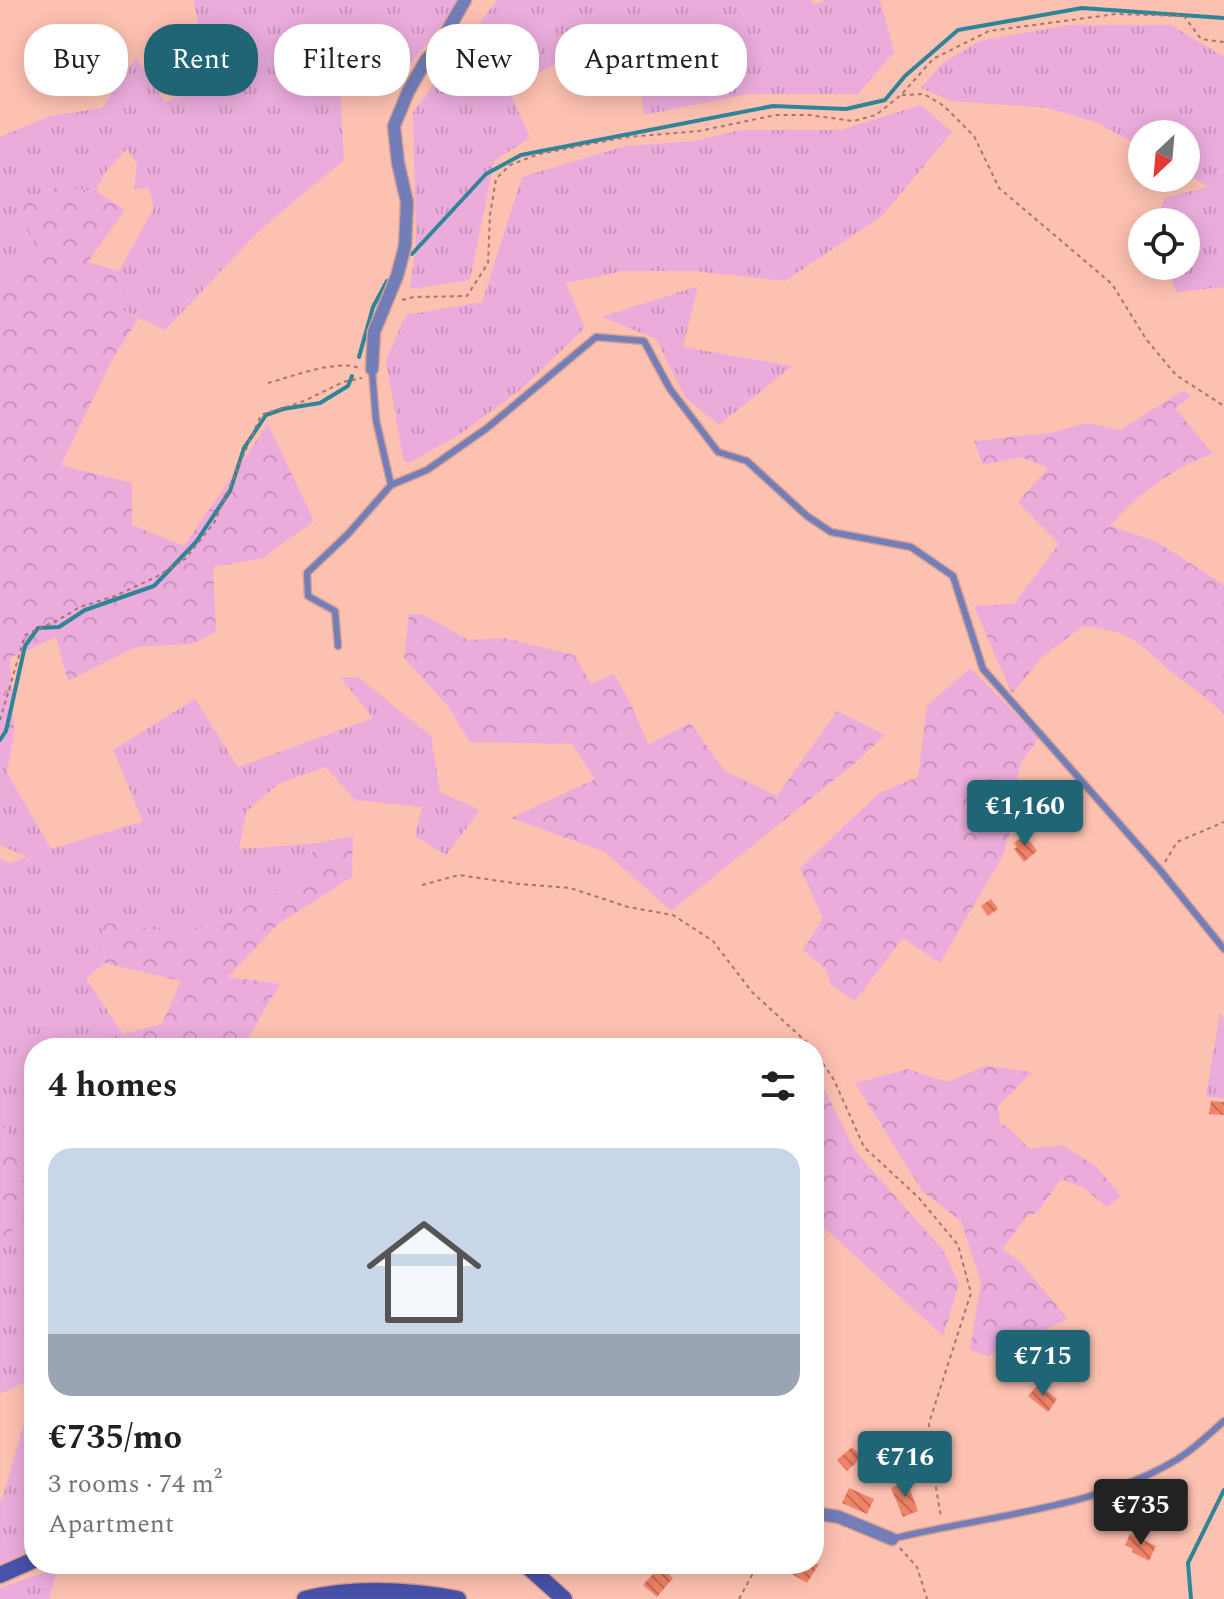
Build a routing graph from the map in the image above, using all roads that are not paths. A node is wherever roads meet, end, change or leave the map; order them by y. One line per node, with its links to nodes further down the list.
1 (465, 0): 2 (street)
2 (372, 372): 3 (lane)
3 (391, 485): 4 (lane); 5 (lane)
4 (338, 646)
5 (1224, 949)
6 (1224, 1421): 8 (lane)
7 (824, 1515): 8 (street)
8 (892, 1539)
9 (24, 1564): 11 (main road)
10 (536, 1574): 14 (main road)
11 (0, 1575)
12 (305, 1599): 13 (main road)
13 (458, 1599)
14 (564, 1599)

